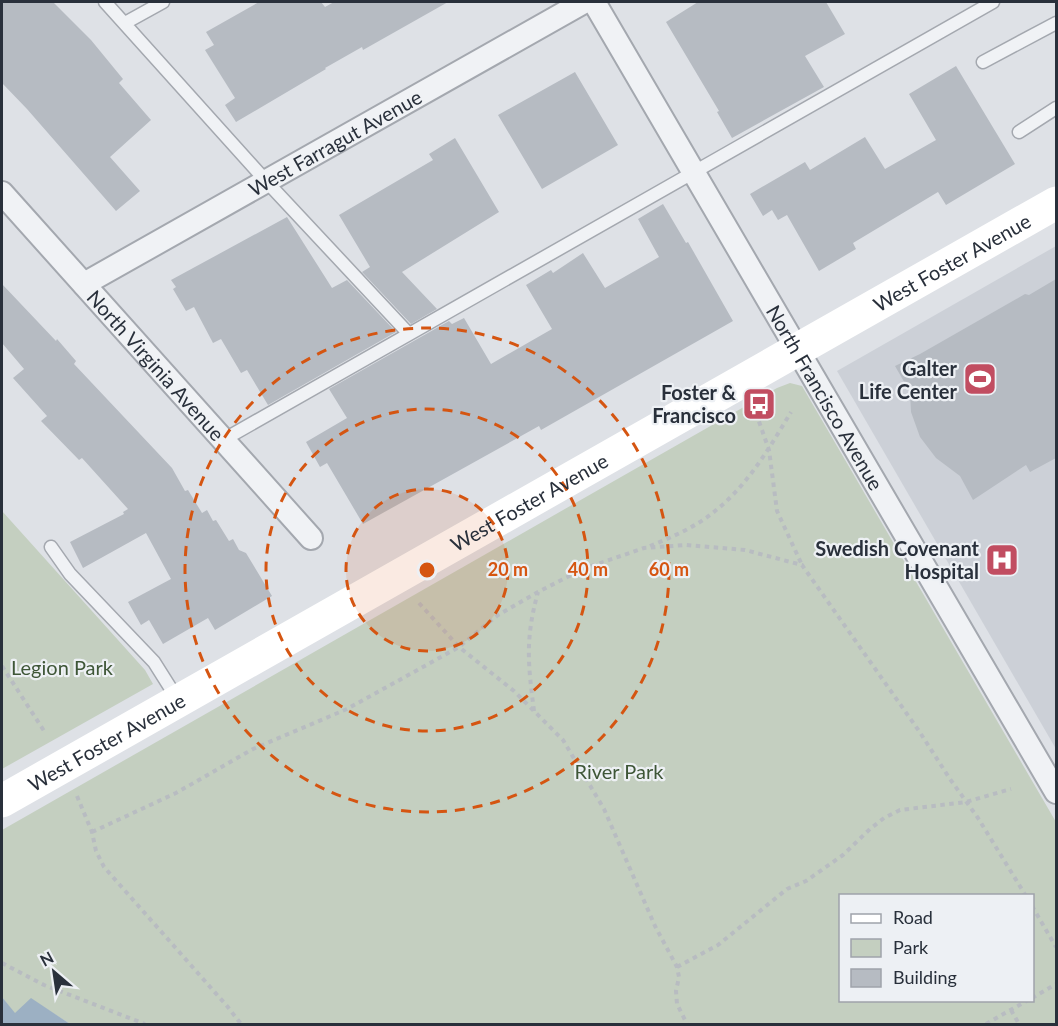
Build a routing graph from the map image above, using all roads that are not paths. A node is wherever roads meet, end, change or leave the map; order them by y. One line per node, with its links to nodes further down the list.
1 (105, 2): 6 (lane)
2 (163, 2): 6 (lane)
3 (584, 2): 12 (street, West Farragut Avenue)
4 (594, 2): 11 (street, North Francisco Avenue)
5 (993, 2): 11 (lane)
6 (125, 23): 12 (lane)
7 (1056, 23): 8 (lane)
8 (982, 62)
9 (1056, 108): 10 (lane)
10 (1019, 132)
11 (694, 172): 16 (lane); 17 (street, North Francisco Avenue)
12 (266, 182): 15 (street, West Farragut Avenue); 16 (lane)
13 (2, 193): 15 (street, North Virginia Avenue)
14 (1056, 203): 17 (main road, West Foster Avenue)
15 (84, 284): 18 (street, North Virginia Avenue)
16 (409, 334): 18 (lane)
17 (798, 350): 21 (main road, West Foster Avenue); 22 (street, North Francisco Avenue)
18 (223, 440): 19 (street, North Virginia Avenue)
19 (311, 538)
20 (51, 547): 21 (lane)
21 (178, 701): 23 (main road, West Foster Avenue)
22 (1056, 792)
23 (2, 801)

